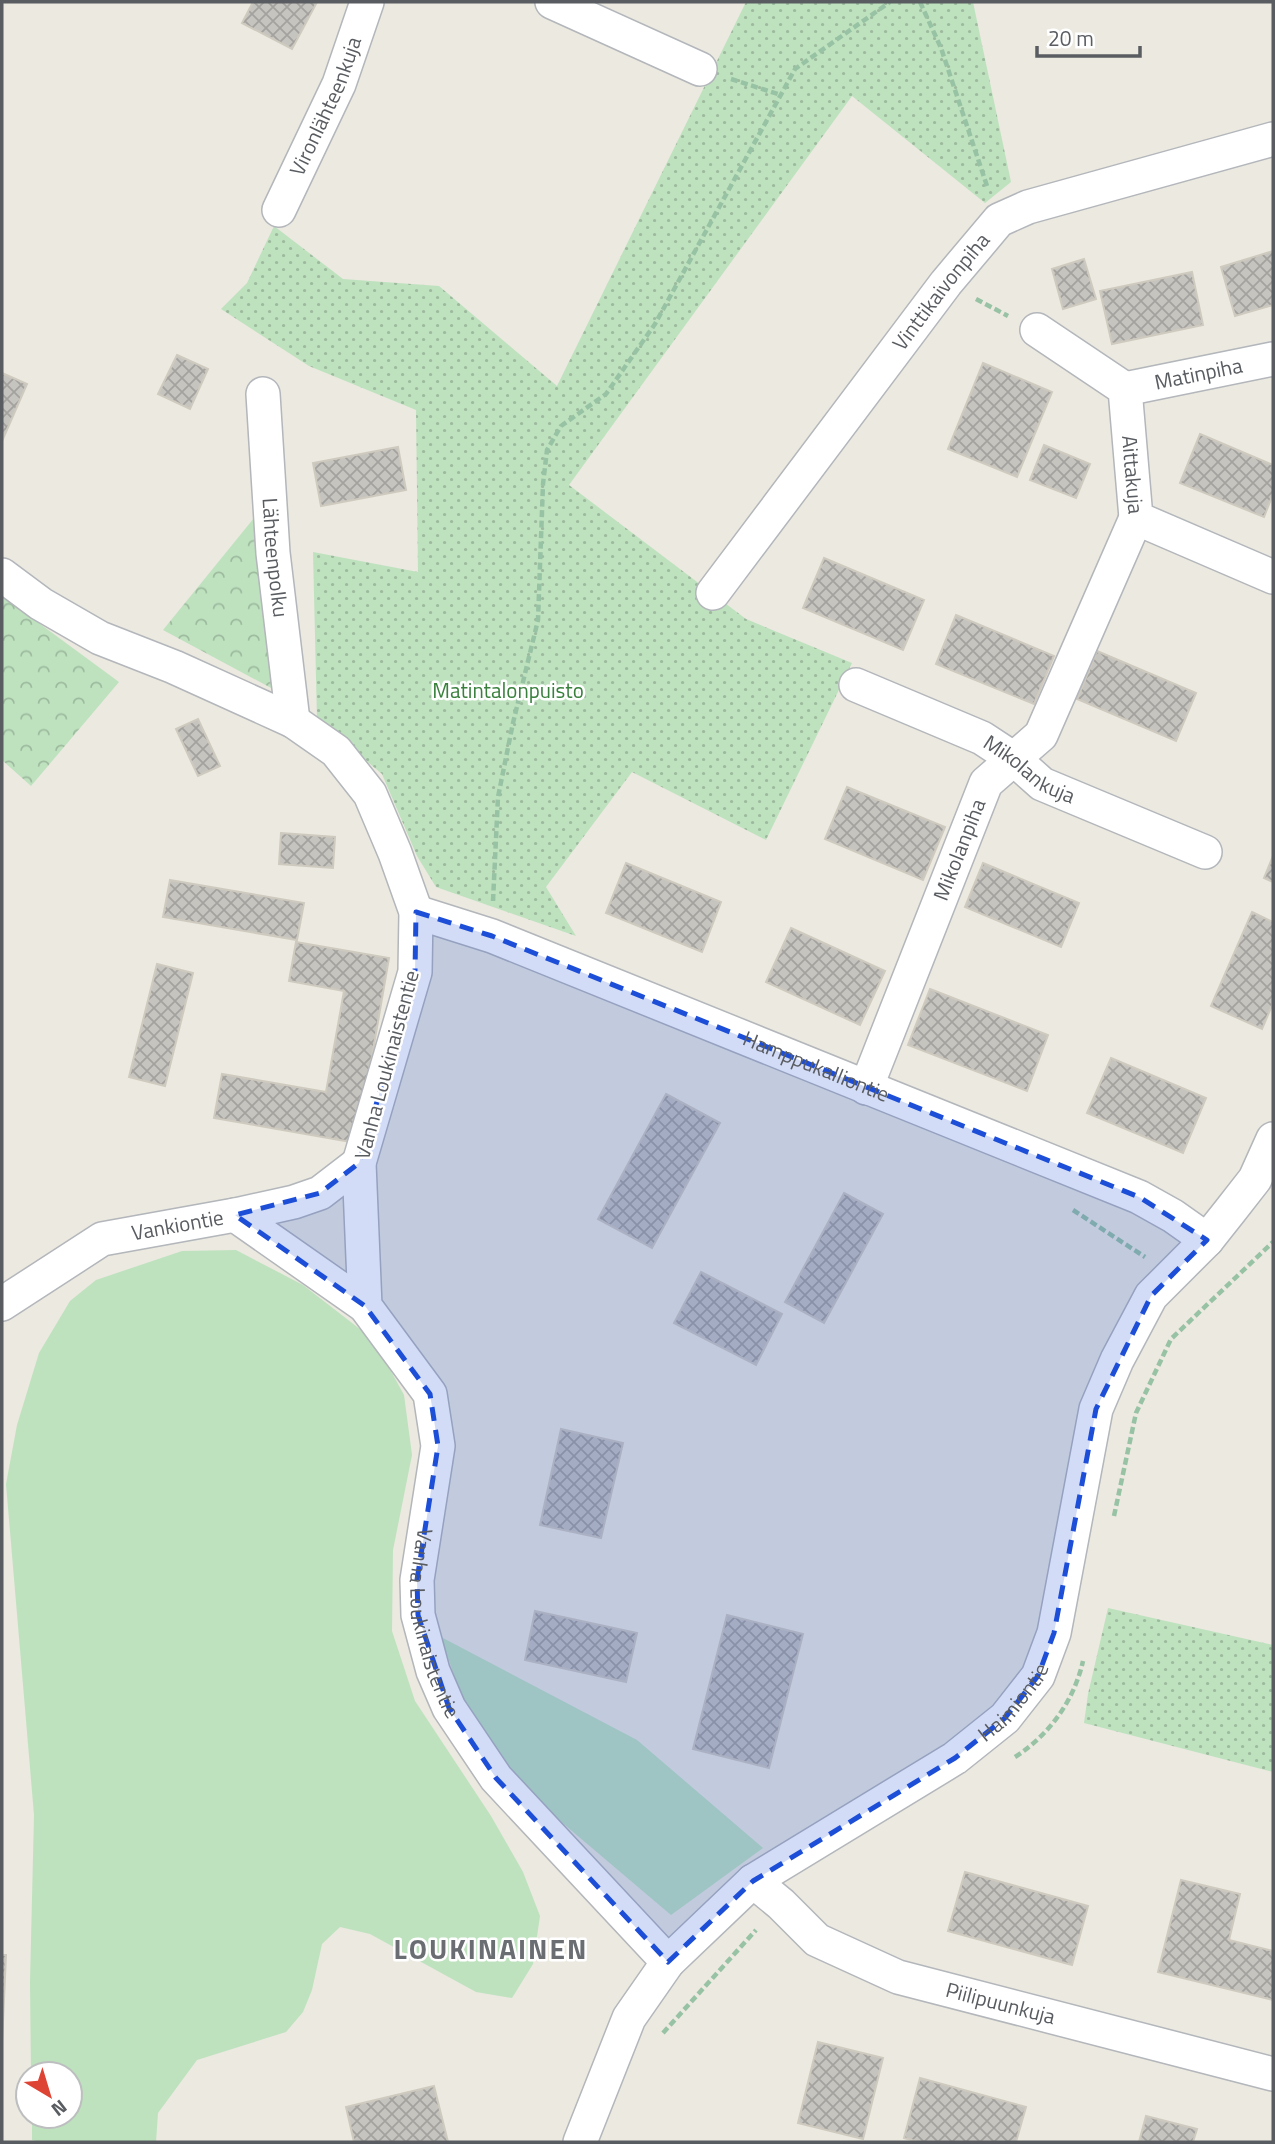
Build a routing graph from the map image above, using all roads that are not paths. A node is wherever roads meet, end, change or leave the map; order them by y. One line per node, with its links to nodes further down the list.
1 (367, 2): 5 (street, Vironlähteenkuja)
2 (552, 2): 3 (street)
3 (701, 69)
4 (1273, 139): 13 (street, Vinttikaivonpiha)
5 (279, 210)
6 (1037, 330): 8 (street)
7 (1273, 359): 8 (street, Matinpiha)
8 (1125, 389): 10 (street, Aittakuja)
9 (263, 394): 15 (street, Lähteenpolku)
10 (1136, 518): 12 (street, Aittakuja); 16 (street, Mikolanpiha)
11 (2, 575): 15 (street, Vanha Loukinaistentie)
12 (1273, 577)
13 (713, 593)
14 (856, 685): 16 (street, Mikolankuja)
15 (293, 721): 18 (street, Vanha Loukinaistentie)
16 (1014, 759): 17 (street, Mikolankuja); 19 (street, Mikolanpiha)
17 (1205, 852)
18 (416, 912): 19 (street, Hamppukalliontie); 21 (street, Vanha Loukinaistentie)
19 (866, 1088): 24 (street, Hamppukalliontie)
20 (1273, 1139): 22 (street, Haimiontie)
21 (359, 1163): 23 (street, Vankiontie); 26 (street, Vanha Loukinaistentie)
22 (1264, 1185): 24 (street, Haimiontie)
23 (235, 1215): 25 (street, Vankiontie); 26 (street)
24 (1207, 1240): 27 (street, Haimiontie)
25 (2, 1304)
26 (365, 1306): 28 (street, Vanha Loukinaistentie)
27 (753, 1881): 28 (street, Haimiontie); 29 (street, Piilipuunkuja)
28 (668, 1962): 30 (street, Haimiontie)
29 (1273, 2074)
30 (580, 2142)

